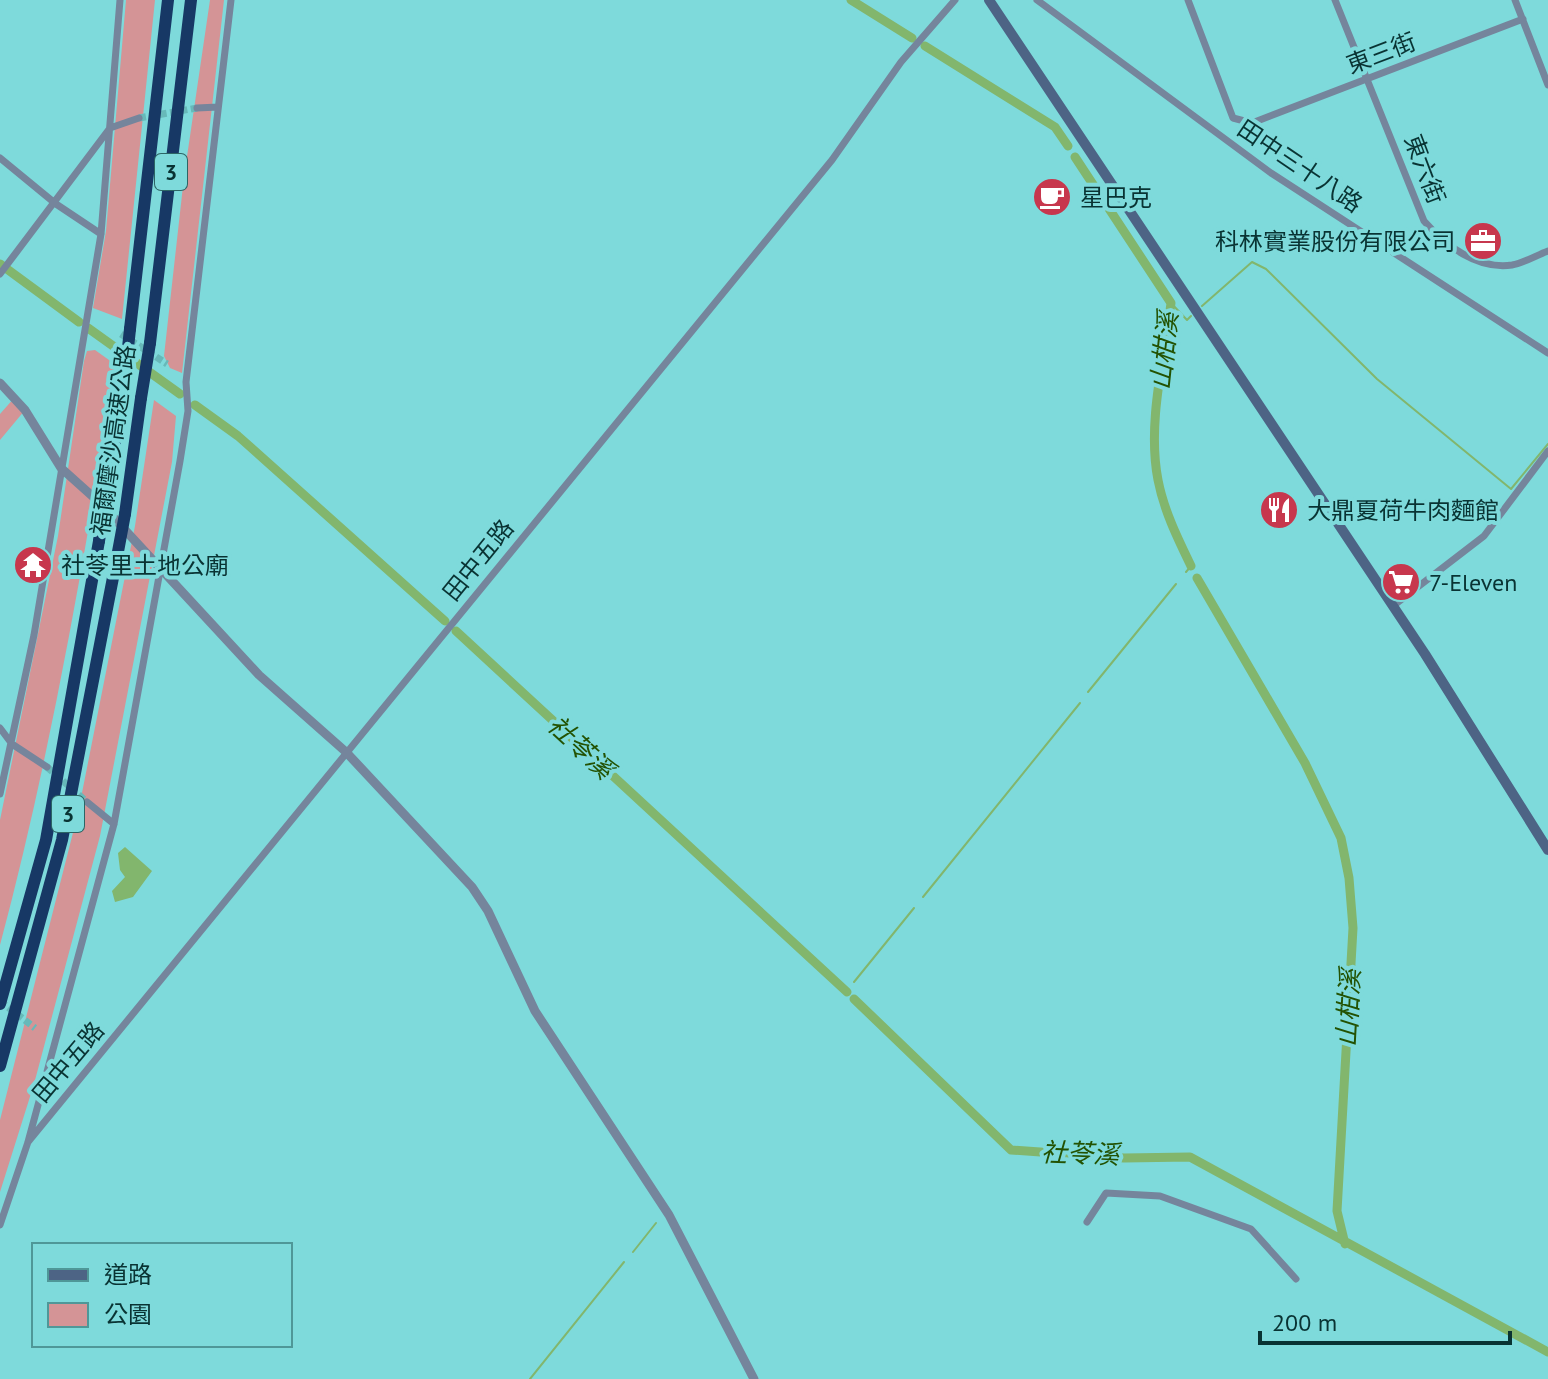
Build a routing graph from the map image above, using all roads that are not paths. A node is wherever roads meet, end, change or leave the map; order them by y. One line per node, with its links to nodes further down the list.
1 (120, 0): 18 (street)
2 (160, 0): 20 (highway)
3 (168, 0): 20 (highway, 福爾摩沙高速公路 / 3)
4 (194, 0): 40 (highway, 福爾摩沙高速公路 / 3, bridge)
5 (231, 0): 15 (street)
6 (955, 0): 33 (street, 田中五路)
7 (989, 0): 30 (main road)
8 (1037, 0): 25 (street, 田中三十八路)
9 (1188, 0): 13 (street, 東三街)
10 (1335, 0): 13 (street, 東六街)
11 (1515, 0): 12 (street)
12 (1523, 19): 13 (street, 東三街); 14 (street)
13 (1369, 80): 23 (street, 東六街)
14 (1548, 85)
15 (218, 107): 16 (street); 29 (street)
16 (197, 108)
17 (139, 118): 18 (street)
18 (110, 128): 21 (street); 22 (street)
19 (0, 158): 21 (street)
20 (151, 163): 39 (highway, 福爾摩沙高速公路 / 3, bridge)
21 (56, 204): 22 (street); 24 (street)
22 (101, 234): 28 (street)
23 (1548, 251)
24 (0, 274)
25 (1548, 353)
26 (0, 383): 28 (street)
27 (1548, 451): 30 (street)
28 (61, 468): 29 (street); 32 (street)
29 (162, 573): 33 (street); 37 (street)
30 (1393, 606): 38 (main road)
31 (0, 728): 32 (street)
32 (12, 744): 34 (street); 35 (street)
33 (346, 752): 41 (street, 田中五路); 45 (street)
34 (47, 767)
35 (0, 794)
36 (87, 802): 37 (street)
37 (114, 824): 41 (street)
38 (1548, 850)
39 (0, 1004)
40 (0, 1066)
41 (28, 1142): 43 (street)
42 (1087, 1222): 44 (street)
43 (0, 1225)
44 (1296, 1279)
45 (754, 1379)

